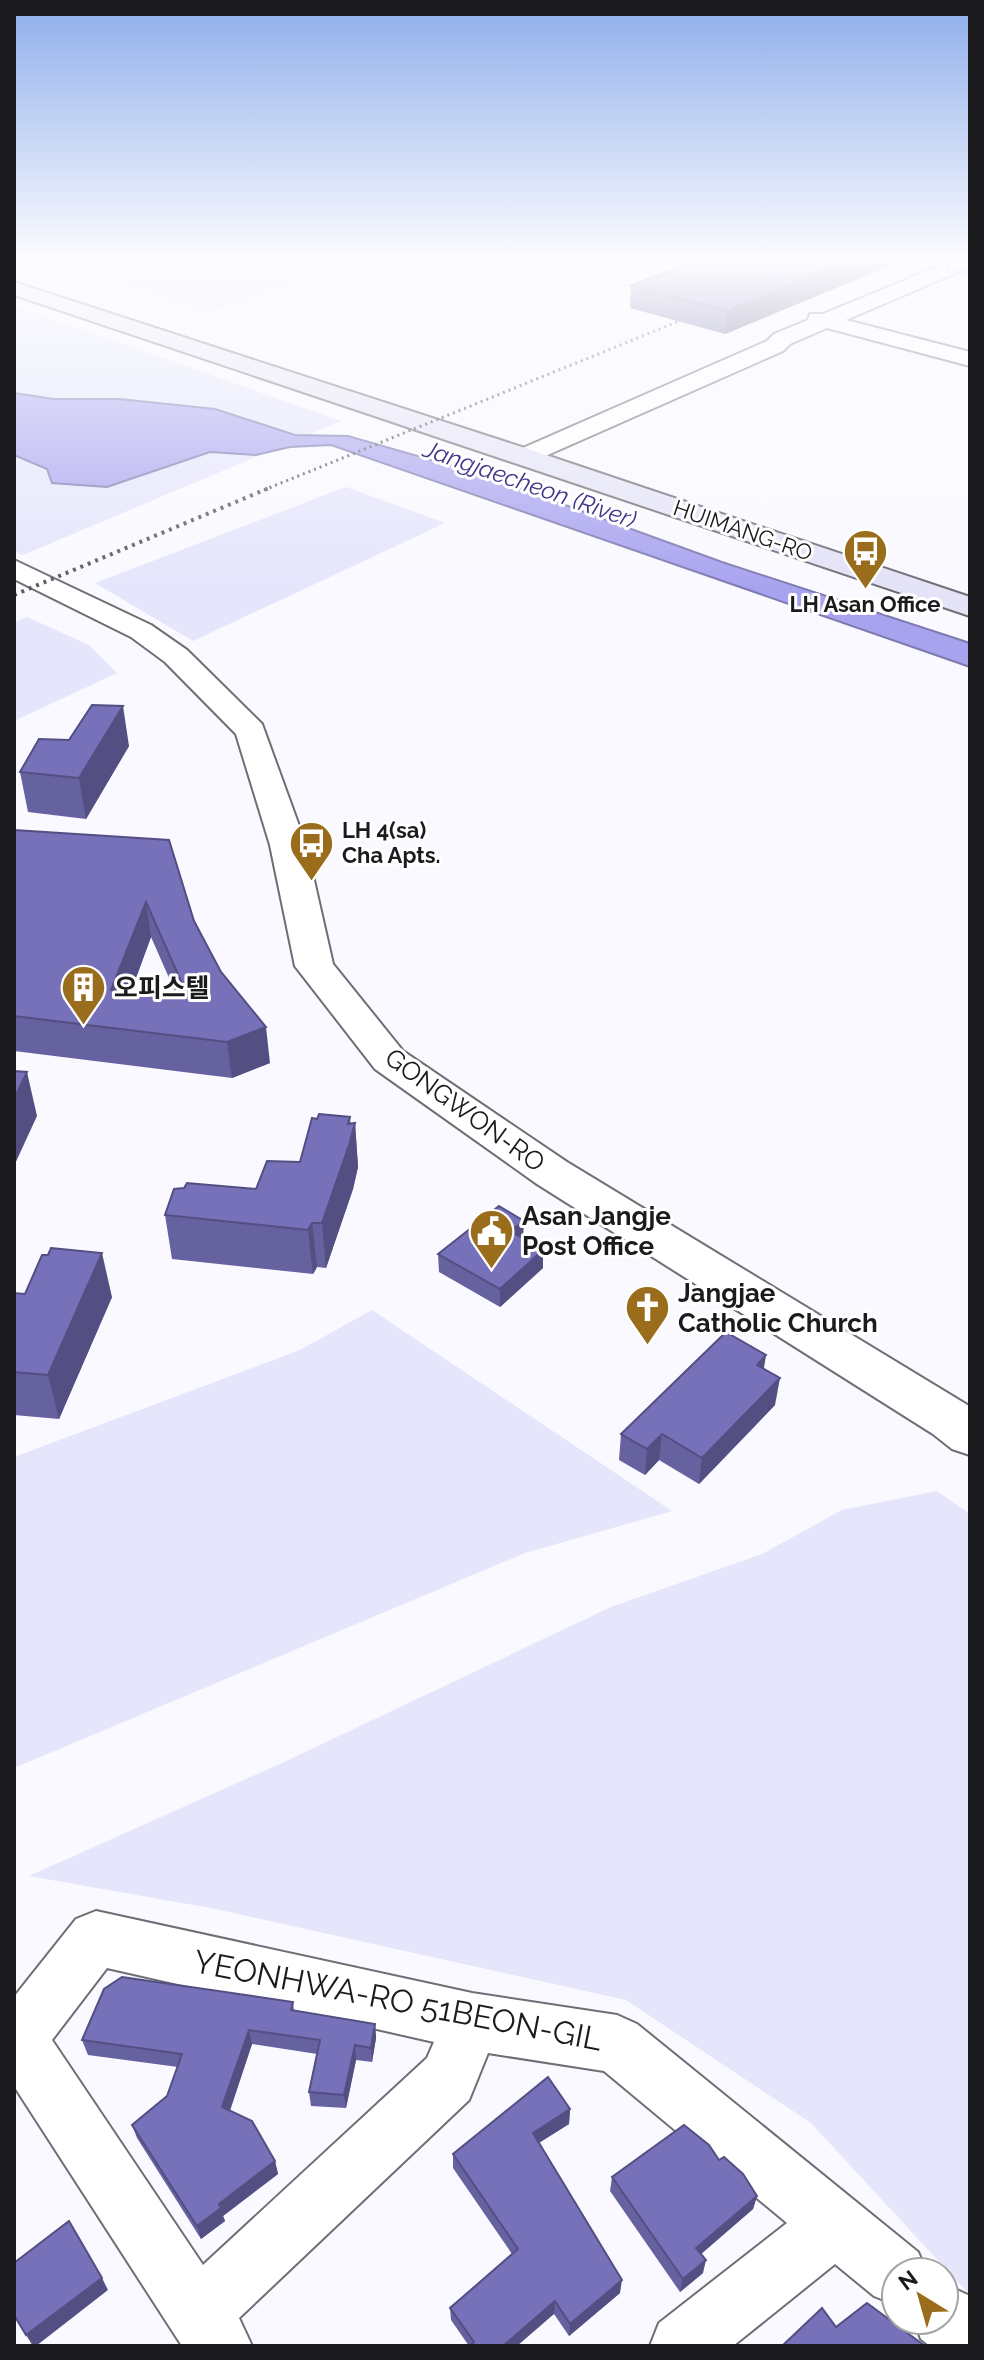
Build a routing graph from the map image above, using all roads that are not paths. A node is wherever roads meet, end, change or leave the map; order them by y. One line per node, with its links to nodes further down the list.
1 (271, 370): 5 (main road, HUIMANG-RO)
2 (296, 370): 4 (main road)
3 (699, 370): 5 (street)
4 (363, 380)
5 (530, 442): 6 (main road, HUIMANG-RO); 8 (main road, HUIMANG-RO)
6 (601, 455)
7 (14, 568): 9 (street, GONGWON-RO)
8 (970, 607)
9 (970, 1435)
10 (472, 2022): 11 (street, YEONHWA-RO 51BEON-GIL); 12 (street, YEONHWA-RO 51BEON-GIL); 14 (street)
11 (16, 2041): 14 (street)
12 (837, 2223): 13 (street, YEONHWA-RO 51BEON-GIL); 15 (street)
13 (880, 2260)
14 (209, 2329)
15 (682, 2346)

